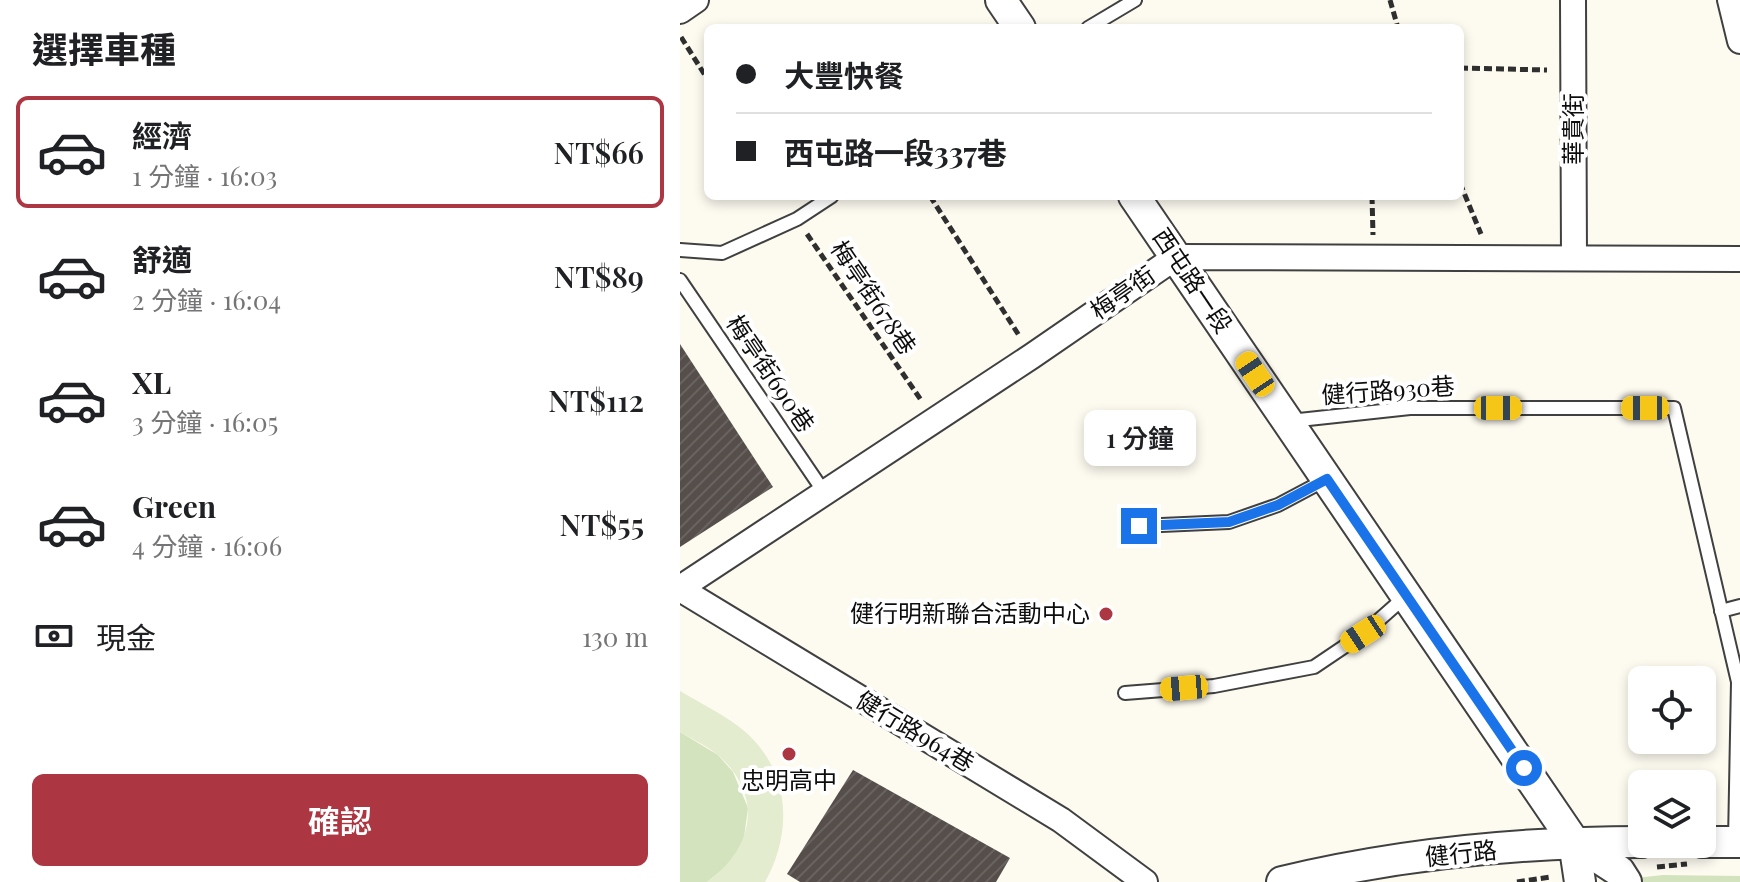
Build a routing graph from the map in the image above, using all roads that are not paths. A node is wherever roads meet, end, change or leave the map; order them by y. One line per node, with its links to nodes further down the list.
1 (696, 0): 6 (street)
2 (1001, 0): 7 (street)
3 (1135, 0): 8 (lane)
4 (1573, 0): 14 (street, 華貴街)
5 (1730, 0): 9 (street)
6 (680, 11)
7 (1017, 24)
8 (1095, 24)
9 (1740, 41)
10 (826, 200): 12 (lane)
11 (1137, 200): 13 (street, 西屯路一段)
12 (680, 250)
13 (1176, 257): 14 (street, 梅亭街); 17 (street, 西屯路一段); 19 (street, 梅亭街)
14 (1574, 258): 15 (street, 梅亭街)
15 (1740, 259)
16 (680, 280): 19 (lane, 梅亭街690巷)
17 (1287, 421): 18 (street, 西屯路一段); 24 (lane, 健行路930巷)
18 (1327, 479): 20 (lane); 22 (street, 西屯路一段)
19 (824, 492): 21 (street, 梅亭街)
20 (1139, 526)
21 (680, 588): 30 (street, 健行路964巷)
22 (1406, 596): 25 (lane); 26 (street, 西屯路一段)
23 (1740, 606): 24 (lane)
24 (1721, 611): 29 (lane, 健行路930巷)
25 (1125, 693)
26 (1574, 842): 27 (street, 健行路); 31 (street, 健行路); 32 (street, 西屯路一段); 33 (street, 西屯路一段)
27 (1628, 842)
28 (1716, 842): 29 (street)
29 (1738, 842)
30 (1145, 882)
31 (1282, 882)
32 (1580, 882)
33 (1626, 882)

